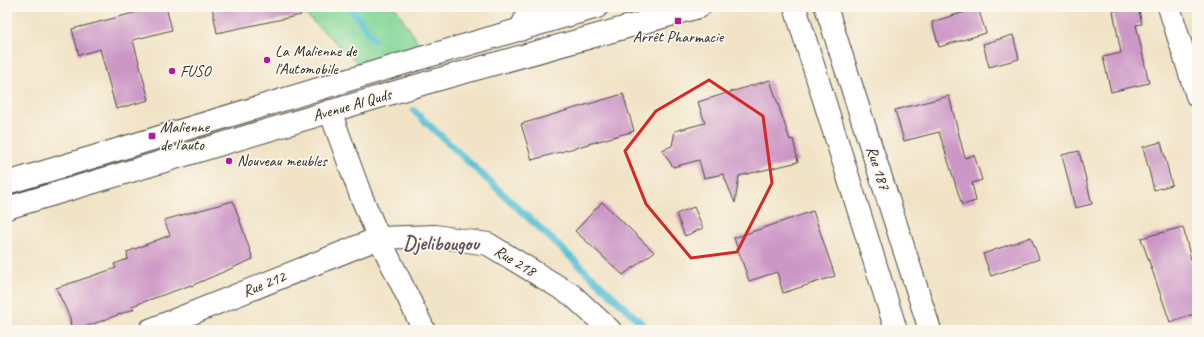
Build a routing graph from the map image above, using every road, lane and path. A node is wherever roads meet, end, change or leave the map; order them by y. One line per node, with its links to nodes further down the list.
1 (531, 7): 7 (street)
2 (597, 7): 7 (street, Avenue Al Quds)
3 (699, 7): 9 (street, Avenue Al Quds)
4 (796, 7): 16 (street, Rue 187)
5 (826, 7): 17 (street, Rue 187)
6 (1169, 7): 8 (street)
7 (520, 30): 10 (street, Avenue Al Quds)
8 (1197, 96)
9 (330, 111): 11 (street, Avenue Al Quds); 12 (street)
10 (7, 183)
11 (7, 208)
12 (379, 238): 13 (street, Rue 212); 14 (street); 15 (street, Rue 218)
13 (150, 330)
14 (424, 330)
15 (610, 330)
16 (896, 330)
17 (930, 330)

